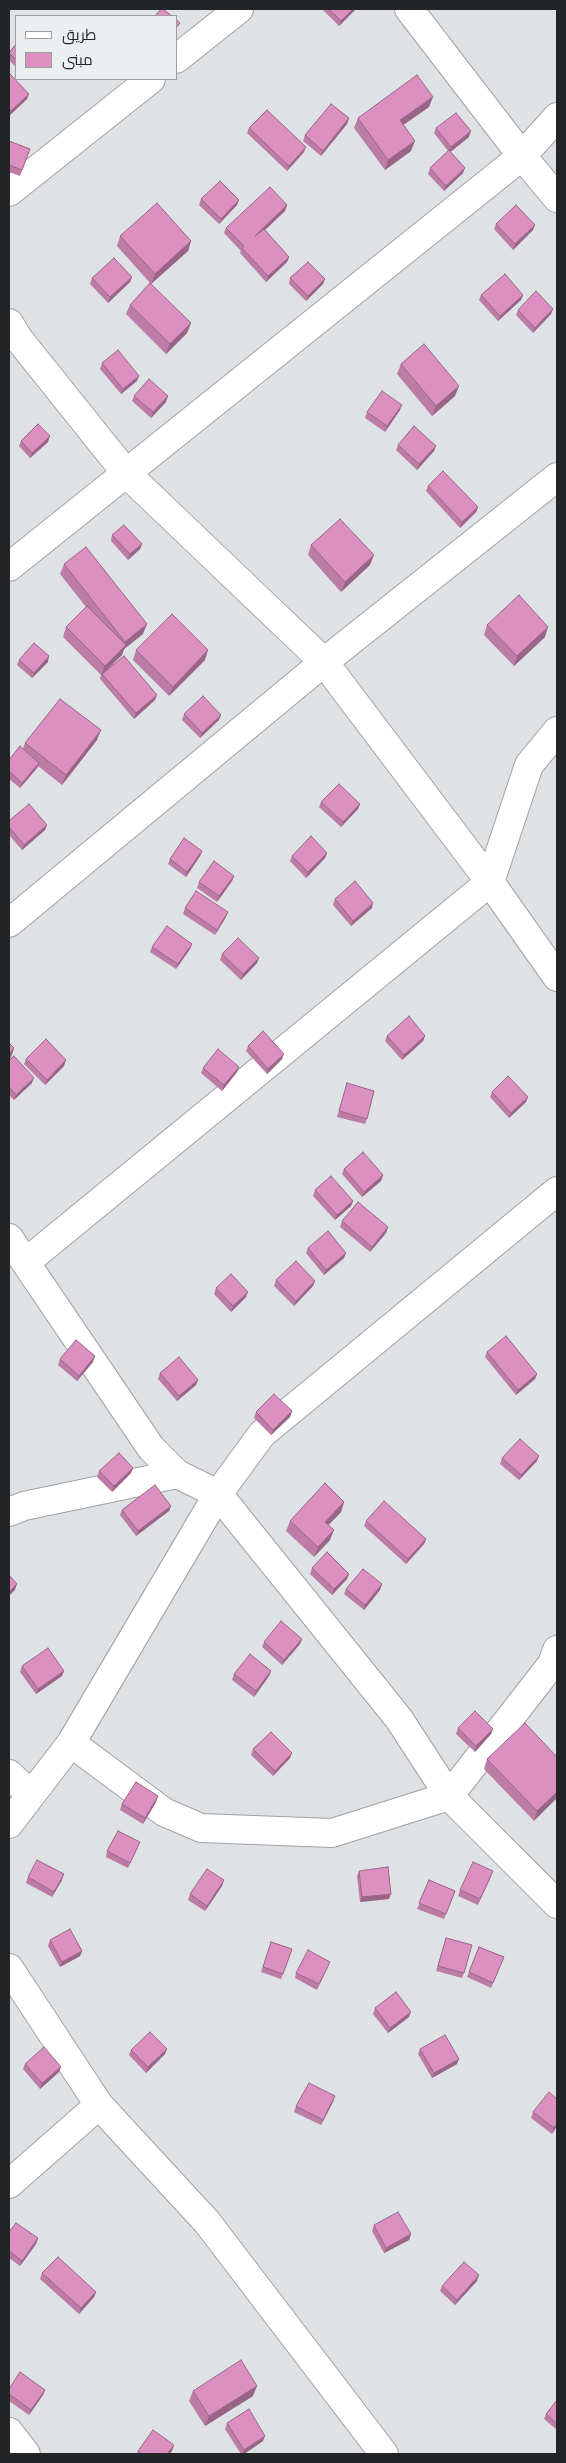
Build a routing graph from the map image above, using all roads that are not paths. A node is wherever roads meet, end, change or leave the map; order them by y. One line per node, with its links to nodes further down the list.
1 (239, 9): 3 (street)
2 (409, 9): 6 (street)
3 (178, 57)
4 (150, 80): 7 (street)
5 (557, 117): 6 (street)
6 (522, 156): 8 (street); 10 (street)
7 (9, 192)
8 (557, 198)
9 (9, 323): 10 (street)
10 (126, 473): 12 (street); 13 (street)
11 (557, 477): 13 (street)
12 (9, 567)
13 (324, 662): 15 (street); 16 (street)
14 (557, 731): 15 (street)
15 (490, 882): 17 (street); 20 (street)
16 (9, 922)
17 (557, 977)
18 (557, 1191): 22 (street)
19 (9, 1238): 20 (street)
20 (26, 1262): 21 (street)
21 (177, 1474): 22 (street); 23 (street)
22 (218, 1494): 25 (street); 28 (street)
23 (9, 1512)
24 (557, 1650): 28 (street)
25 (71, 1743): 27 (street); 28 (street)
26 (9, 1774): 27 (street)
27 (31, 1795): 29 (street)
28 (449, 1796): 30 (street)
29 (9, 1824)
30 (557, 1904)
31 (9, 1968): 32 (street)
32 (100, 2105): 33 (street); 36 (street)
33 (9, 2184)
34 (9, 2432): 35 (street)
35 (26, 2454)
36 (384, 2454)

